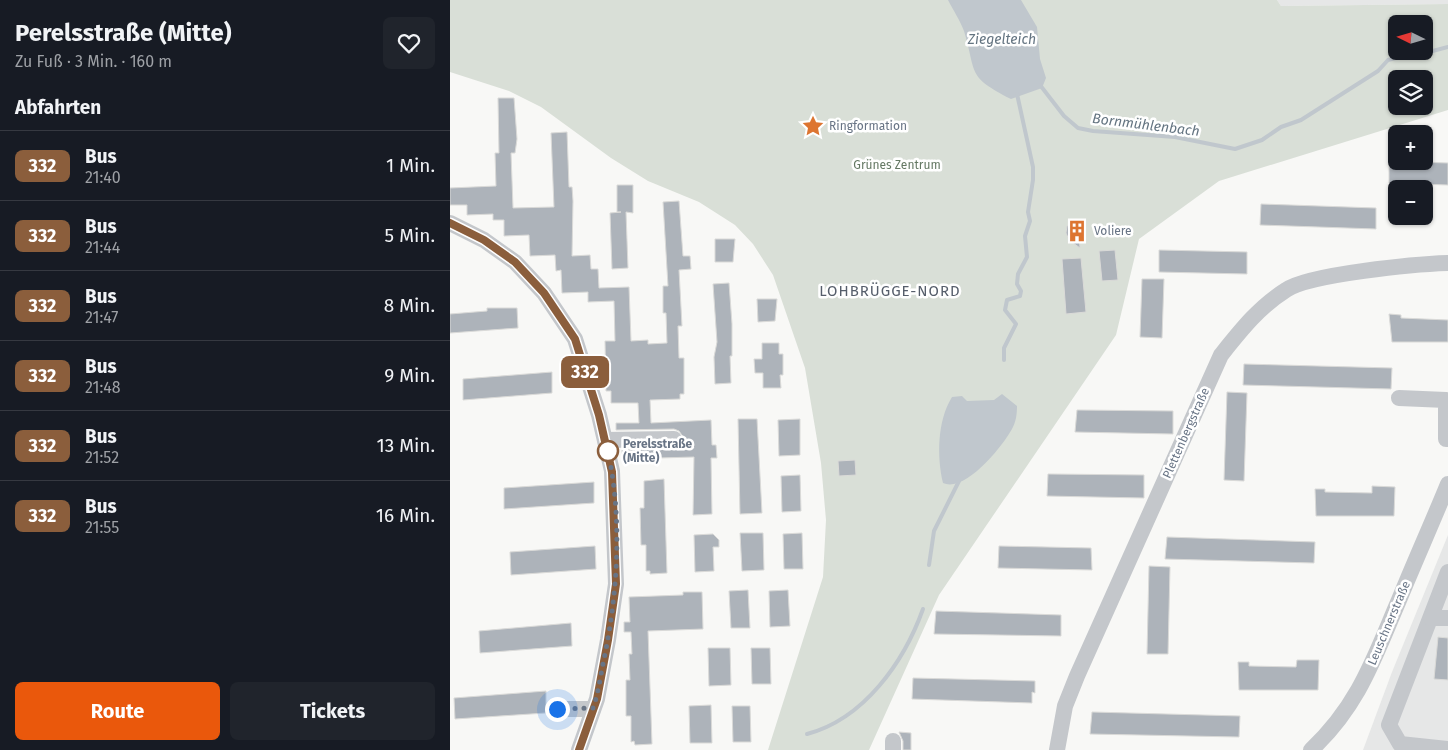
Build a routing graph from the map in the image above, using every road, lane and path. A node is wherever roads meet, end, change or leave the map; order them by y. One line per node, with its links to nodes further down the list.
1 (450, 223): 6 (street)
2 (1448, 262): 15 (street, Plettenbergstraße)
3 (1399, 398): 5 (street)
4 (674, 439): 6 (street)
5 (1448, 439)
6 (605, 440): 11 (street)
7 (1448, 484): 16 (street, Leuschnerstraße)
8 (1448, 572): 9 (street)
9 (1430, 618): 10 (street); 13 (street)
10 (1448, 618)
11 (593, 708): 12 (street); 14 (street)
12 (557, 709)
13 (1448, 749)
14 (579, 750)
15 (1057, 750)
16 (1311, 750)

